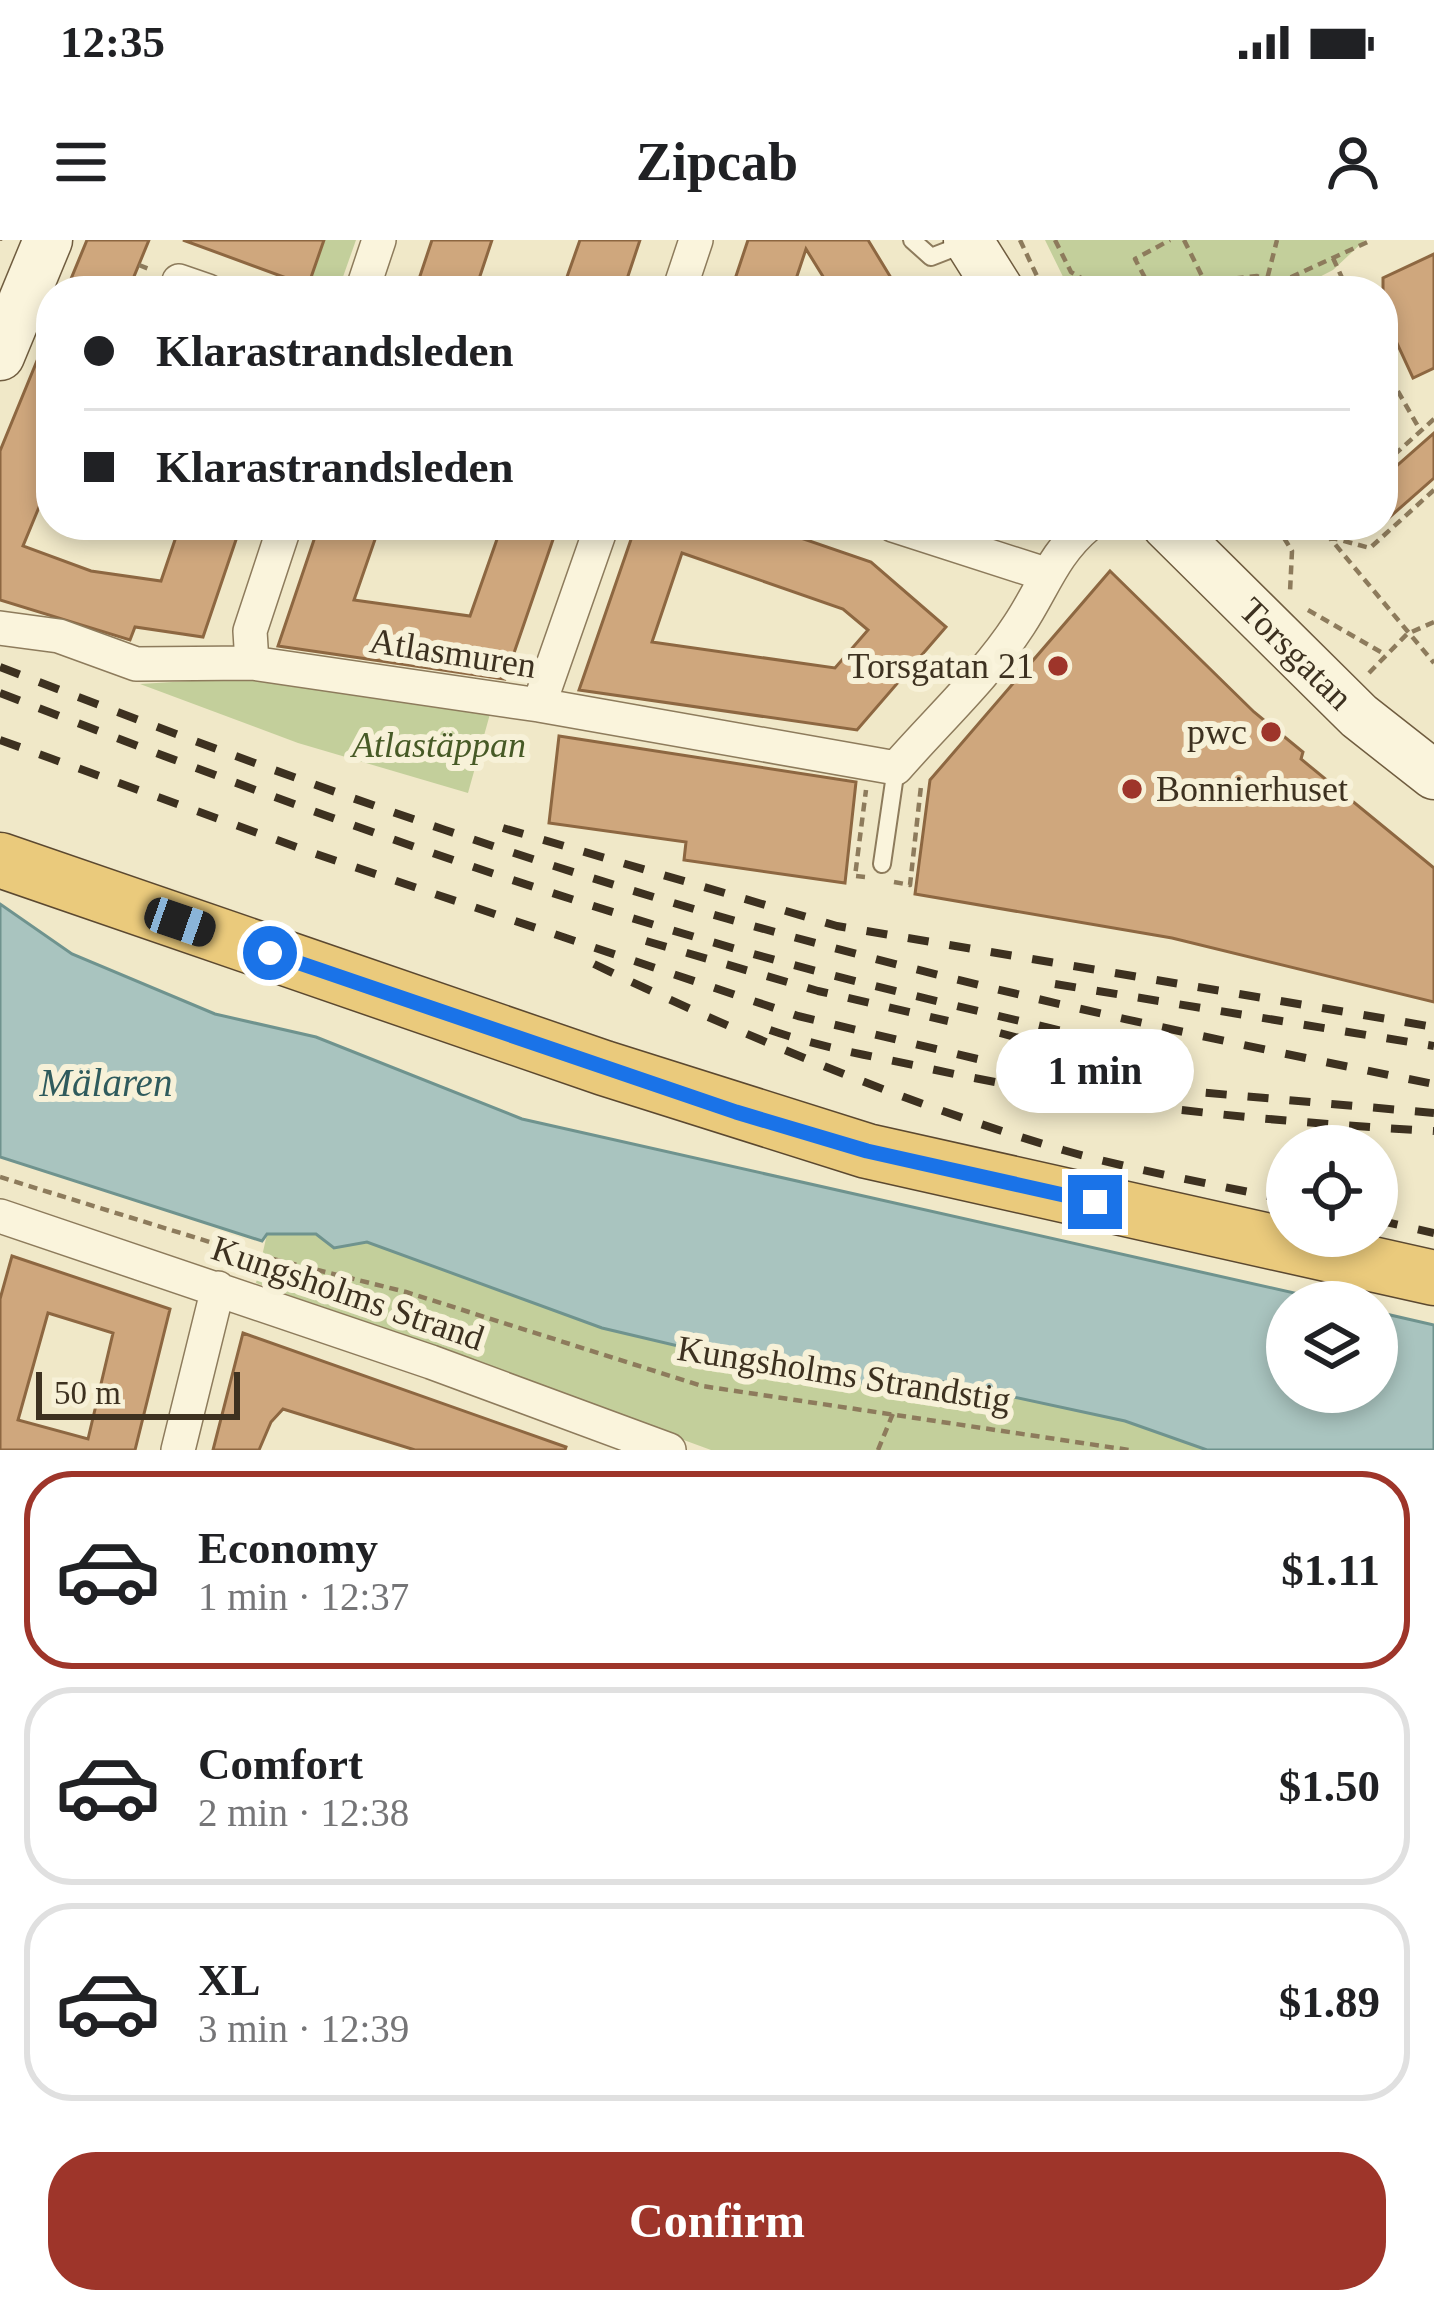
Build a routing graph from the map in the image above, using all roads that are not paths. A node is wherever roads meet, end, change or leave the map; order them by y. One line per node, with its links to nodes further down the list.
1 (16, 240): 11 (main road)
2 (48, 240): 12 (main road)
3 (379, 240): 7 (street)
4 (696, 240): 8 (street)
5 (913, 240): 6 (lane)
6 (976, 241): 9 (main road); 10 (main road)
7 (367, 276)
8 (685, 276)
9 (993, 276)
10 (1003, 276)
11 (0, 280)
12 (0, 356)
13 (280, 540): 20 (street)
14 (597, 540): 21 (street)
15 (940, 540): 18 (street)
16 (1069, 540): 18 (street)
17 (1181, 540): 23 (main road, Torsgatan)
18 (1045, 574): 22 (street)
19 (0, 628): 20 (street, Atlasmuren)
20 (252, 662): 21 (street, Atlasmuren)
21 (539, 705): 22 (street, Atlasmuren)
22 (896, 769): 26 (lane)
23 (1434, 775)
24 (0, 845): 28 (highway)
25 (0, 860): 31 (highway)
26 (882, 863)
27 (0, 1216): 32 (street, Kungsholms Strand)
28 (1266, 1223)
29 (1398, 1254): 30 (highway)
30 (1434, 1263)
31 (1434, 1278)
32 (218, 1288): 33 (street); 34 (street, Kungsholms Strand)
33 (178, 1450)
34 (669, 1450)

